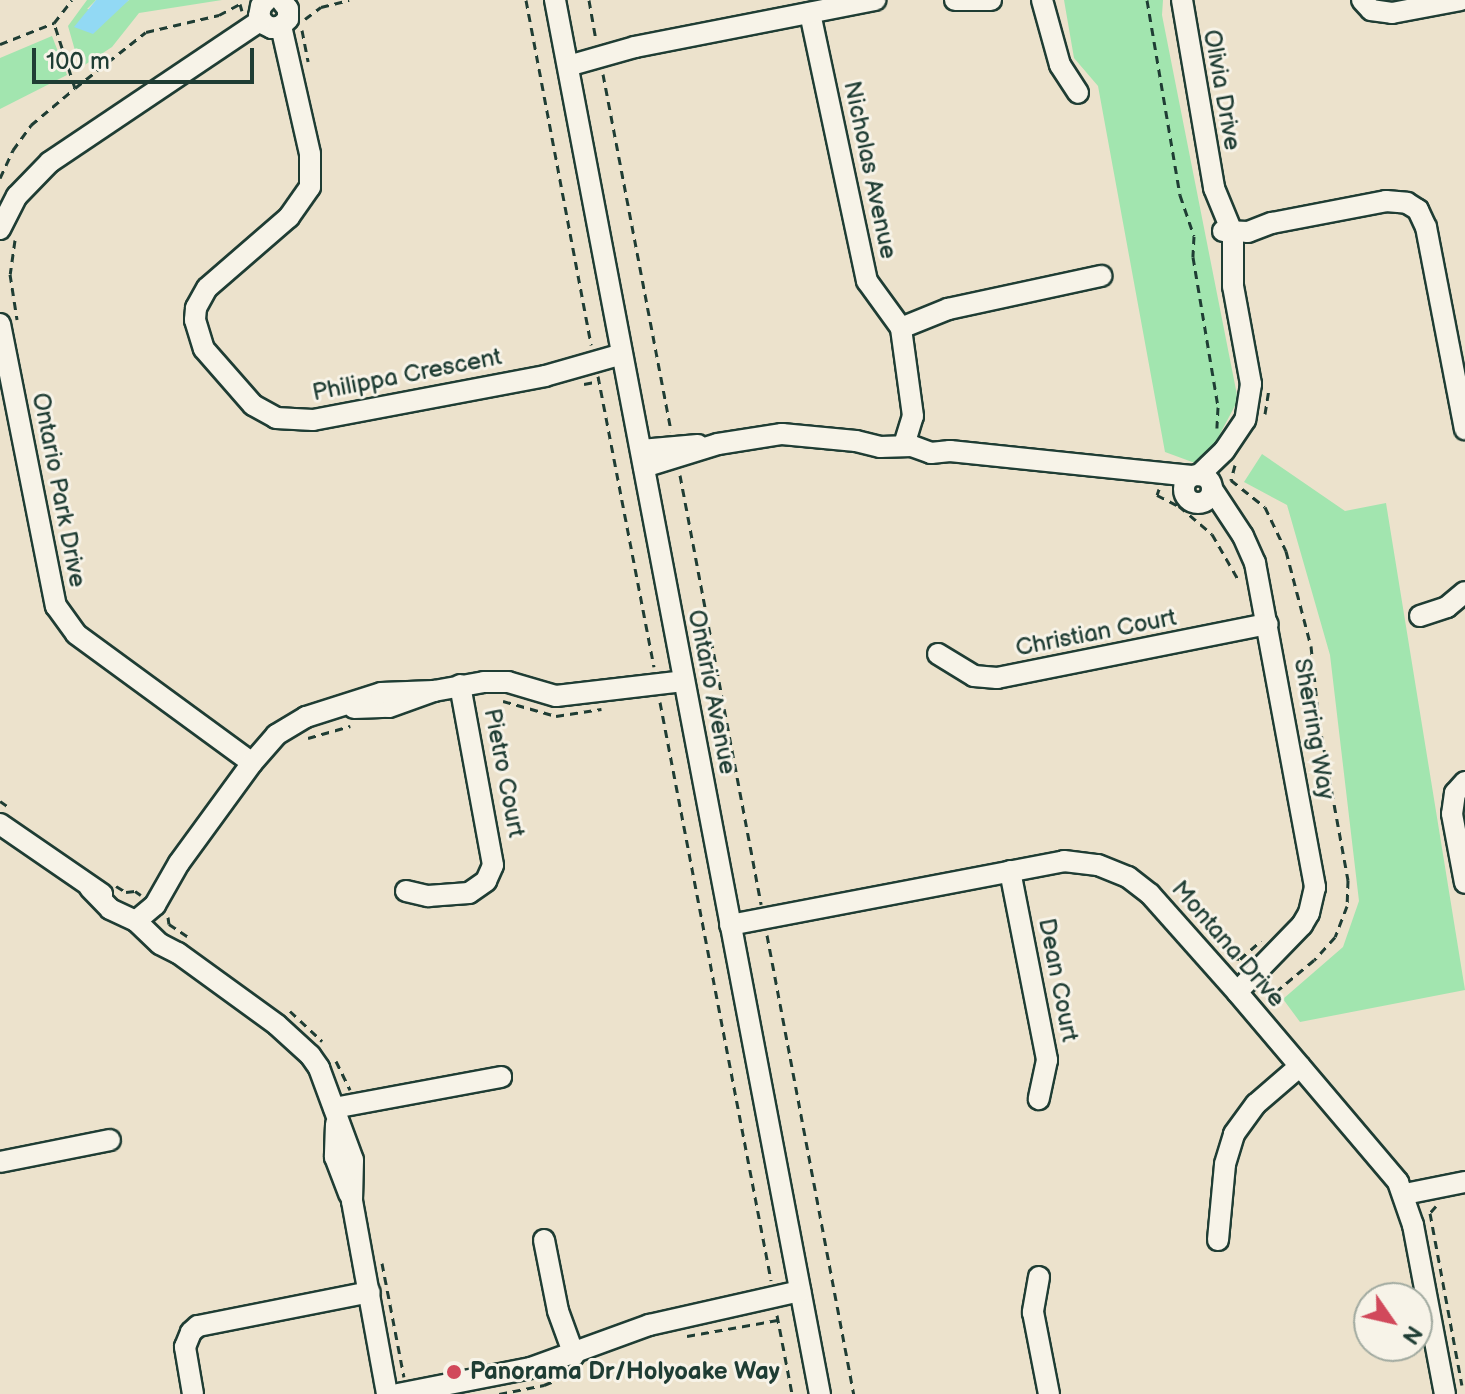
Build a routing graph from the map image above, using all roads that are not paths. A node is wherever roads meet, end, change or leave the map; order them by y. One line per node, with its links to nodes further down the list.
1 (555, 0): 13 (street, Ontario Avenue)
2 (875, 0): 10 (street)
3 (955, 0): 4 (street)
4 (991, 0)
5 (1042, 0): 14 (street)
6 (1182, 0): 15 (street, Olivia Drive)
7 (1362, 0): 8 (street)
8 (1460, 0)
9 (282, 1): 11 (street); 12 (street)
10 (810, 13): 13 (street); 19 (street, Nicholas Avenue)
11 (255, 24): 12 (street); 16 (street)
12 (281, 26): 20 (street, Philippa Crescent)
13 (567, 60): 20 (street, Ontario Avenue)
14 (1078, 93)
15 (1229, 230): 21 (street); 24 (street, Olivia Drive)
16 (8, 232)
17 (1101, 276): 19 (street)
18 (9, 322): 31 (street, Ontario Park Drive)
19 (901, 328): 22 (street)
20 (624, 360): 23 (street, Ontario Avenue)
21 (1465, 429)
22 (904, 437): 23 (street, Sherring Way); 24 (street, Sherring Way)
23 (642, 459): 29 (street, Ontario Avenue)
24 (1200, 486): 27 (street, Sherring Way)
25 (1465, 592): 26 (street)
26 (1420, 616)
27 (1268, 624): 28 (street, Christian Court); 39 (street, Sherring Way)
28 (938, 654)
29 (682, 674): 30 (street); 38 (street, Ontario Avenue)
30 (460, 685): 31 (street); 36 (street, Pietro Court)
31 (252, 763): 37 (street)
32 (1465, 782): 35 (street)
33 (0, 824): 37 (street)
34 (1010, 871): 38 (street, Montana Drive); 39 (street, Montana Drive); 42 (street, Dean Court)
35 (1465, 883)
36 (406, 891)
37 (140, 916): 43 (street)
38 (730, 925): 52 (street, Ontario Avenue)
39 (1233, 987): 40 (street, Montana Drive)
40 (1300, 1066): 47 (street, Montana Drive); 49 (street)
41 (501, 1077): 43 (street)
42 (1039, 1099)
43 (335, 1114): 51 (street)
44 (110, 1140): 45 (street)
45 (2, 1161)
46 (1465, 1182): 47 (street)
47 (1405, 1194): 54 (street, Montana Drive)
48 (544, 1240): 53 (street)
49 (1218, 1240)
50 (1039, 1277): 59 (street)
51 (370, 1292): 55 (street); 56 (street)
52 (801, 1296): 53 (street); 58 (street, Ontario Avenue)
53 (577, 1362): 57 (street)
54 (1439, 1393)
55 (193, 1394)
56 (387, 1394)
57 (398, 1394)
58 (820, 1394)
59 (1049, 1394)

